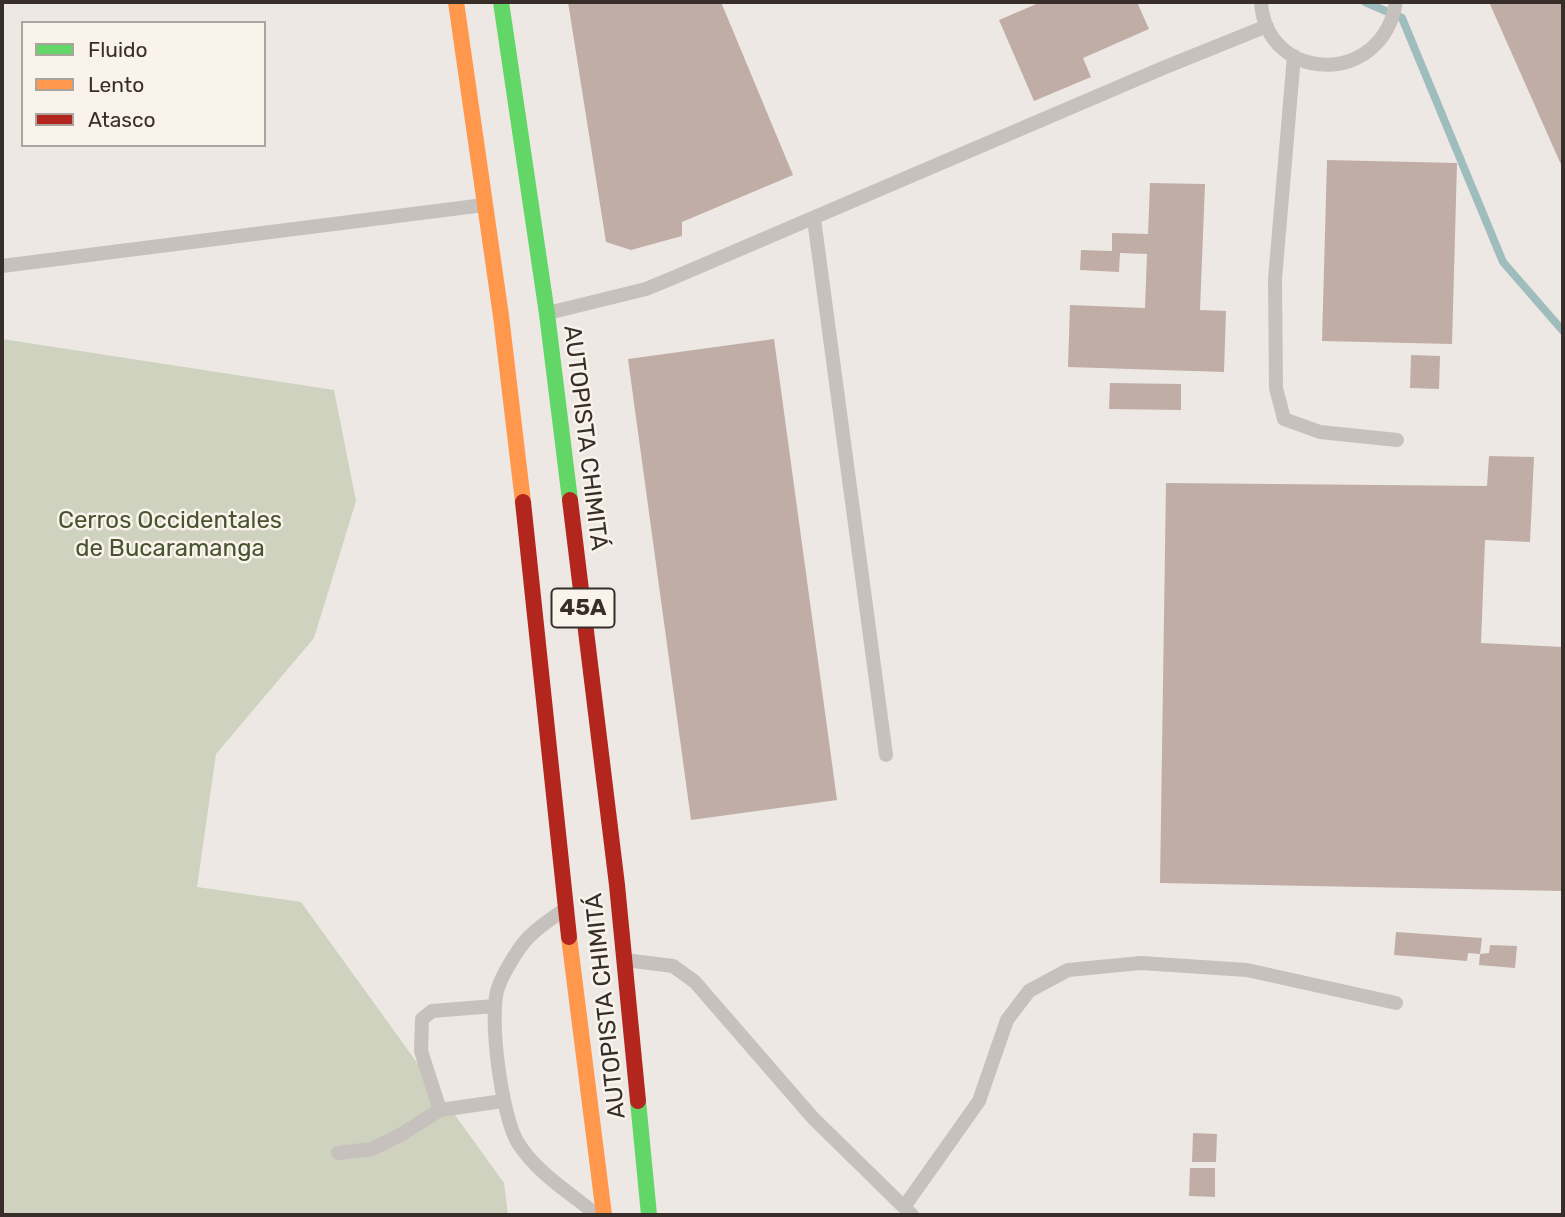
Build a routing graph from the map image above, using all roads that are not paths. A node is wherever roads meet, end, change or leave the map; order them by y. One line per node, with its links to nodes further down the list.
1 (456, 2): 7 (highway, AUTOPISTA CHIMITÁ / 45A)
2 (501, 2): 10 (highway, AUTOPISTA CHIMITÁ / 45A)
3 (1261, 2): 5 (lane)
4 (1396, 2): 6 (lane)
5 (1267, 26): 6 (lane); 8 (lane)
6 (1294, 56): 11 (lane)
7 (485, 205): 9 (lane); 13 (highway, AUTOPISTA CHIMITÁ / 45A)
8 (814, 219): 10 (lane); 12 (lane)
9 (2, 266)
10 (547, 314): 14 (highway, AUTOPISTA CHIMITÁ / 45A)
11 (1397, 440)
12 (886, 755)
13 (565, 909): 16 (lane); 22 (highway, AUTOPISTA CHIMITÁ / 45A)
14 (624, 960): 20 (lane); 23 (highway, AUTOPISTA CHIMITÁ / 45A)
15 (1396, 1003): 20 (lane)
16 (495, 1006): 17 (lane); 18 (lane)
17 (503, 1101): 18 (lane); 21 (lane)
18 (440, 1110): 19 (lane)
19 (338, 1153)
20 (908, 1211)
21 (597, 1215)
22 (604, 1215)
23 (649, 1215)

